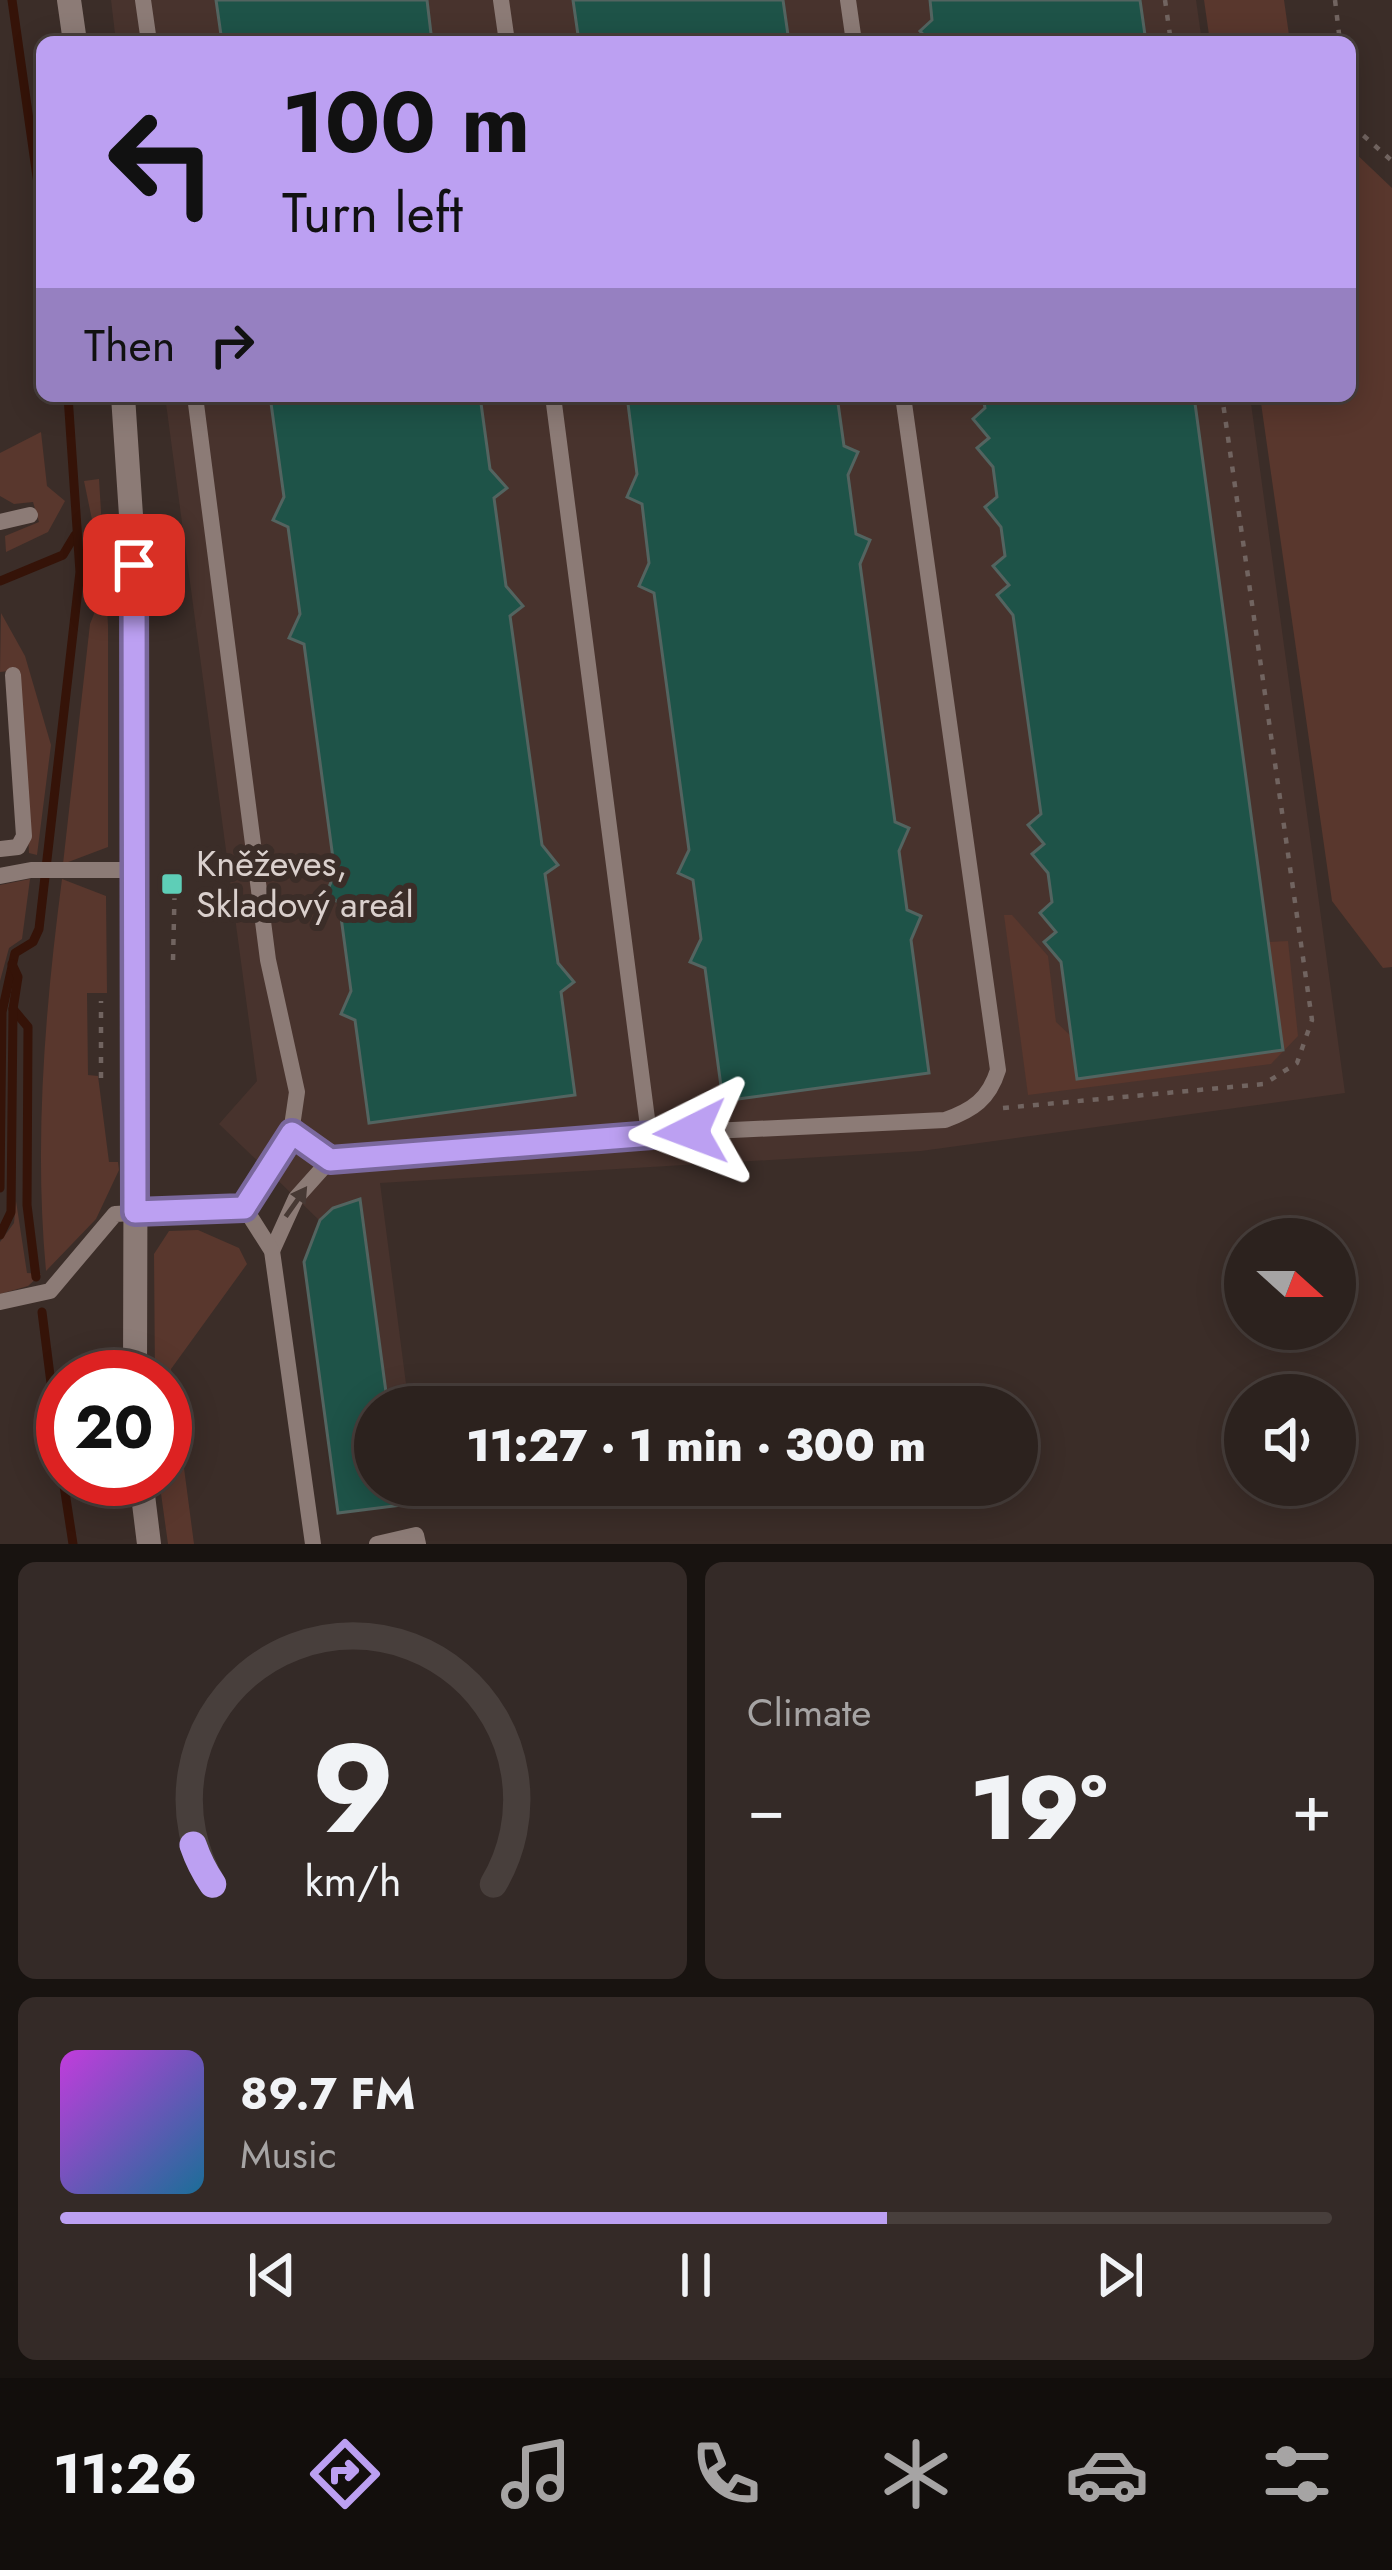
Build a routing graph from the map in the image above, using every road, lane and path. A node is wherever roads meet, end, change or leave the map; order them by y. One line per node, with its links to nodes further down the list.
1 (69, 0): 7 (street)
2 (143, 0): 8 (lane)
3 (501, 0): 9 (lane)
4 (848, 0): 10 (lane)
5 (1165, 0): 11 (path)
6 (1335, 0): 12 (path)
7 (74, 36)
8 (148, 36)
9 (506, 36)
10 (853, 36)
11 (1170, 36)
12 (1339, 36)
13 (1356, 129): 14 (path)
14 (1392, 160)
15 (123, 402): 24 (street)
16 (196, 402): 32 (lane)
17 (554, 402): 33 (lane)
18 (904, 402): 31 (lane)
19 (1223, 402): 31 (path)
20 (30, 515): 21 (lane)
21 (0, 522)
22 (13, 675): 23 (lane)
23 (9, 848): 25 (lane)
24 (136, 870): 25 (lane); 36 (street)
25 (25, 871): 27 (lane)
26 (175, 875): 28 (path)
27 (0, 876)
28 (173, 960)
29 (101, 1001): 30 (path)
30 (100, 1078)
31 (984, 1098): 33 (lane)
32 (292, 1133): 34 (lane); 35 (lane)
33 (649, 1134): 34 (lane)
34 (330, 1160): 37 (lane, one-way to 34)
35 (244, 1208): 36 (lane); 37 (lane)
36 (135, 1212): 38 (lane); 39 (street)
37 (272, 1251): 42 (lane)
38 (0, 1302)
39 (135, 1350)
40 (144, 1506): 41 (street)
41 (149, 1544)
42 (313, 1544)
43 (377, 1544): 44 (lane)
44 (418, 1544)

